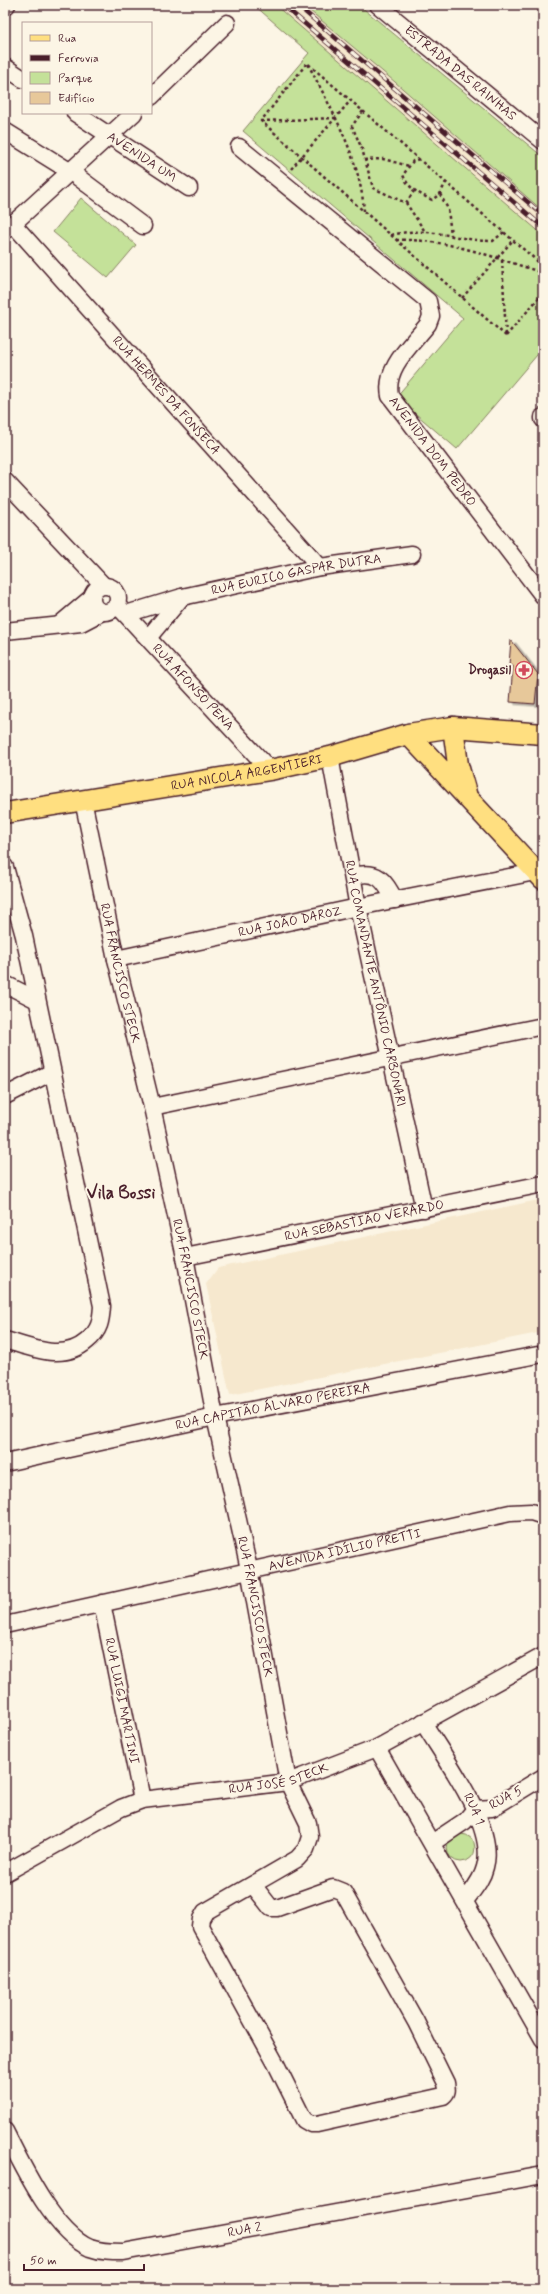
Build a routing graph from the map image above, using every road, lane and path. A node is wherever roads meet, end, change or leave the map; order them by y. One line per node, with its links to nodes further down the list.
1 (7, 5): 3 (street)
2 (378, 5): 17 (street, ESTRADA DAS RAINHAS)
3 (5, 7)
4 (227, 23): 8 (street)
5 (308, 63): 9 (path); 13 (path); 14 (path)
6 (5, 67): 7 (street)
7 (22, 77)
8 (152, 96)
9 (351, 100): 10 (path); 13 (path)
10 (363, 111): 20 (path); 21 (path)
11 (76, 114): 16 (street, AVENIDA UM)
12 (133, 114): 16 (street)
13 (335, 118): 14 (path); 19 (path); 30 (path)
14 (261, 121): 19 (path)
15 (5, 131): 23 (street)
16 (109, 136): 23 (street); 26 (street, AVENIDA UM)
17 (543, 141)
18 (239, 147): 24 (street, AVENIDA DOM PEDRO)
19 (302, 157): 24 (path); 30 (path)
20 (419, 159): 22 (path); 25 (path)
21 (364, 160): 22 (path); 29 (path)
22 (409, 166): 27 (path)
23 (71, 172): 31 (street); 32 (street)
24 (281, 180): 50 (street, AVENIDA DOM PEDRO)
25 (446, 182): 28 (path); 34 (path)
26 (189, 188)
27 (414, 192): 28 (path); 29 (path)
28 (440, 194): 36 (path)
29 (406, 203): 33 (path)
30 (364, 212): 35 (path)
31 (143, 226)
32 (9, 228): 48 (street, RUA HERMES DA FONSECA)
33 (424, 230): 35 (path); 36 (path)
34 (504, 232): 36 (path); 38 (path)
35 (391, 235): 37 (path)
36 (451, 235)
37 (396, 240): 39 (path); 44 (path)
38 (513, 240): 39 (path); 41 (path)
39 (497, 258): 40 (path); 44 (path)
40 (502, 260): 42 (path); 45 (path)
41 (543, 266)
42 (543, 273)
43 (543, 293): 45 (path)
44 (462, 298): 45 (path)
45 (506, 336)
46 (5, 481): 49 (street)
47 (412, 554): 48 (street, RUA EURICO GASPAR DUTRA)
48 (320, 567): 51 (street, RUA EURICO GASPAR DUTRA)
49 (102, 585): 52 (street); 53 (street)
50 (543, 596)
51 (182, 597): 53 (street, RUA EURICO GASPAR DUTRA); 57 (street)
52 (92, 598): 54 (street); 55 (street)
53 (122, 609): 54 (street); 57 (street, RUA AFONSO PENA)
54 (102, 612): 55 (street)
55 (59, 625): 56 (street)
56 (5, 631)
57 (148, 638): 62 (street, RUA AFONSO PENA)
58 (453, 727): 59 (main road, RUA NICOLA ARGENTIERI); 60 (main road, RUA NICOLA ARGENTIERI); 63 (main road)
59 (408, 734): 61 (main road, RUA NICOLA ARGENTIERI); 63 (main road)
60 (543, 734)
61 (330, 757): 62 (main road, RUA NICOLA ARGENTIERI); 68 (street, RUA COMANDANTE ANTÔNIO CARBONARI)
62 (270, 770): 64 (main road, RUA NICOLA ARGENTIERI)
63 (467, 796): 67 (main road)
64 (83, 800): 65 (main road, RUA NICOLA ARGENTIERI); 71 (street, RUA FRANCISCO STECK)
65 (6, 808)
66 (5, 867): 73 (street)
67 (539, 875): 69 (street, RUA JOÃO DAROZ)
68 (353, 876): 69 (street); 70 (street, RUA COMANDANTE ANTÔNIO CARBONARI)
69 (395, 900): 70 (street, RUA JOÃO DAROZ)
70 (358, 907): 71 (street, RUA JOÃO DAROZ); 75 (street, RUA COMANDANTE ANTÔNIO CARBONARI)
71 (116, 959): 78 (street, RUA FRANCISCO STECK)
72 (5, 984): 73 (street)
73 (37, 1000): 76 (street)
74 (543, 1026): 75 (street)
75 (390, 1056): 78 (street); 80 (street, RUA COMANDANTE ANTÔNIO CARBONARI)
76 (52, 1072): 77 (street); 82 (street)
77 (5, 1096)
78 (152, 1107): 81 (street, RUA FRANCISCO STECK)
79 (543, 1184): 80 (street, RUA SEBASTIÃO VERARDO)
80 (424, 1209): 81 (street, RUA SEBASTIÃO VERARDO)
81 (185, 1257): 84 (street, RUA FRANCISCO STECK)
82 (5, 1340)
83 (543, 1354): 84 (street, RUA CAPITÃO ÁLVARO PEREIRA)
84 (215, 1417): 85 (street, RUA CAPITÃO ÁLVARO PEREIRA); 87 (street, RUA FRANCISCO STECK)
85 (5, 1463)
86 (543, 1516): 87 (street, AVENIDA IDÍLIO PRETTI)
87 (249, 1569): 88 (street, AVENIDA IDÍLIO PRETTI); 94 (street, RUA FRANCISCO STECK)
88 (102, 1603): 89 (street, AVENIDA IDÍLIO PRETTI); 95 (street, RUA LUIGI MARTINI)
89 (5, 1625)
90 (543, 1656): 91 (street, RUA JOSÉ STECK)
91 (423, 1722): 92 (street, RUA JOSÉ STECK); 96 (street, RUA 1)
92 (377, 1748): 94 (street, RUA JOSÉ STECK); 97 (street)
93 (543, 1777): 96 (street, RUA 5)
94 (288, 1782): 95 (street, RUA JOSÉ STECK); 99 (street, RUA FRANCISCO STECK)
95 (142, 1800): 98 (street, RUA JOSÉ STECK)
96 (475, 1809): 97 (street, RUA 5); 100 (street, RUA 1)
97 (432, 1844): 100 (street)
98 (5, 1873)
99 (253, 1885): 99 (street, RUA FRANCISCO STECK)
100 (465, 1901): 101 (street)
101 (543, 2039)
102 (5, 2131): 103 (street, RUA 2)
103 (543, 2175)

